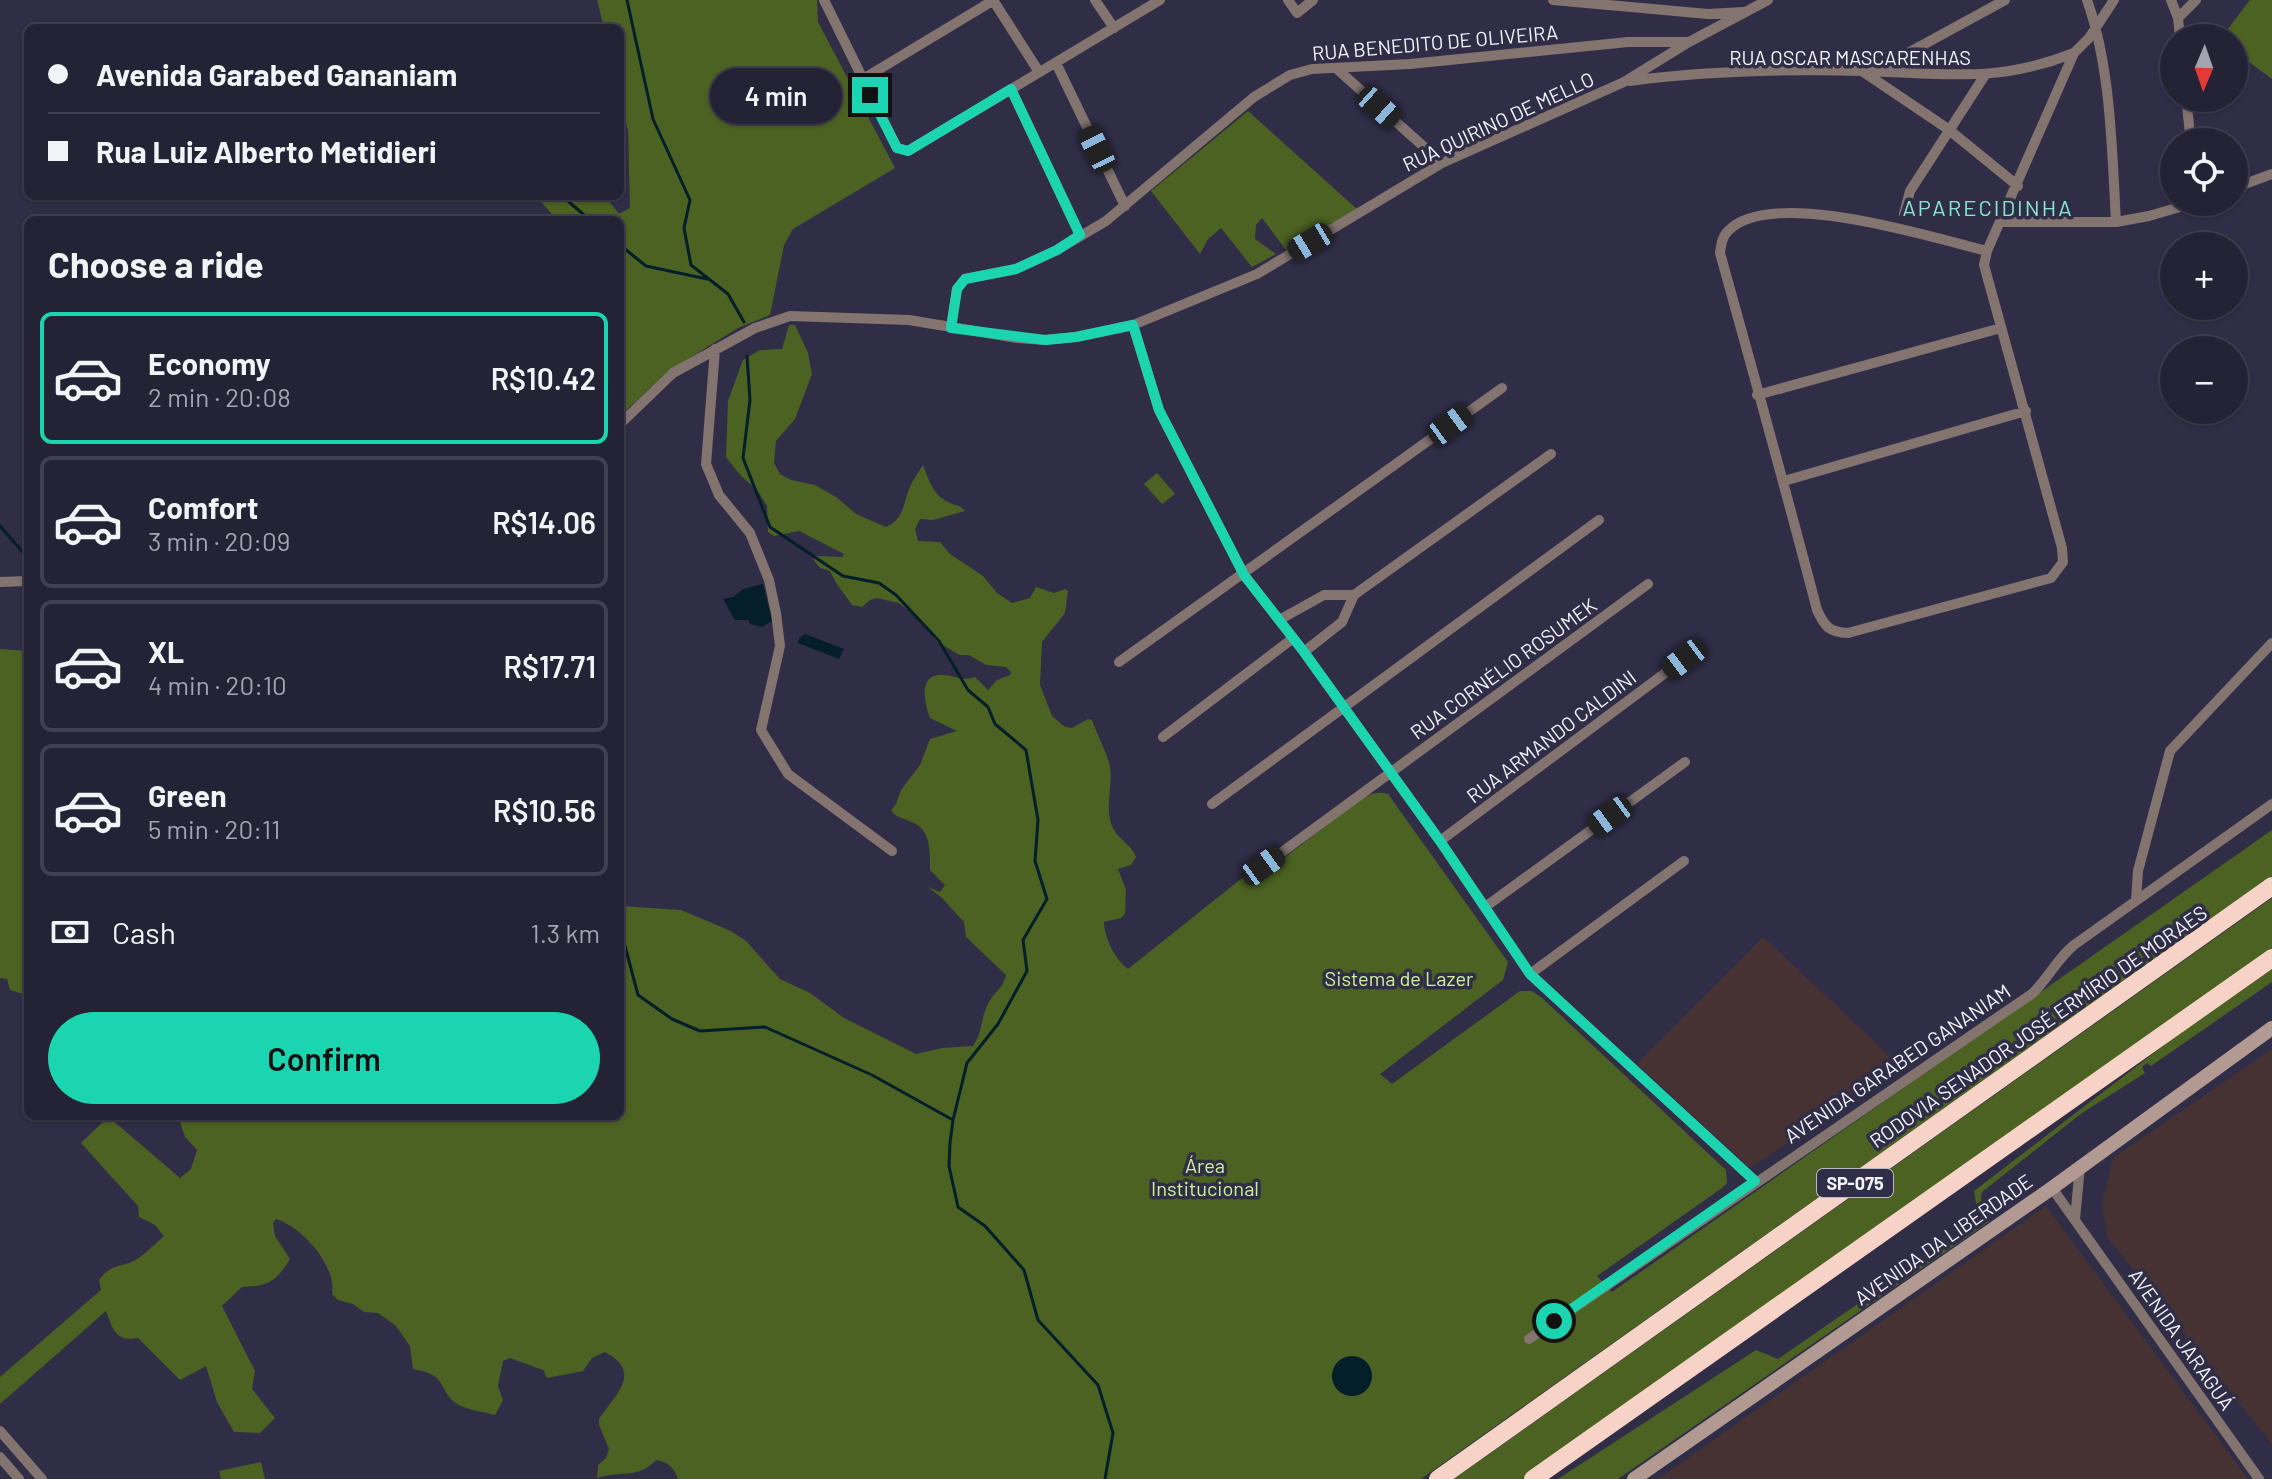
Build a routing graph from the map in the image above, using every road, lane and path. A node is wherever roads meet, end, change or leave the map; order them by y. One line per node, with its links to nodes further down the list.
1 (824, 0): 28 (street)
2 (993, 0): 26 (street); 28 (street)
3 (1095, 0): 19 (street)
4 (1160, 0): 19 (street)
5 (1288, 0): 6 (street)
6 (1313, 0)
7 (1553, 0): 14 (street)
8 (1768, 0): 15 (street, RUA QUIRINO DE MELLO)
9 (2005, 0): 25 (street)
10 (2087, 0): 18 (street)
11 (2114, 0): 18 (street)
12 (2171, 0): 16 (street)
13 (2196, 0): 16 (street)
14 (1635, 4): 15 (street)
15 (1747, 11): 20 (street, RUA QUIRINO DE MELLO)
16 (2178, 18): 17 (street)
17 (2179, 24)
18 (2096, 25): 21 (street); 40 (street)
19 (1114, 28): 22 (street)
20 (1689, 42): 23 (street, RUA BENEDITO DE OLIVEIRA); 29 (street, RUA QUIRINO DE MELLO)
21 (2074, 53): 27 (street, RUA OSCAR MASCARENHAS); 35 (street)
22 (1056, 63): 26 (street); 36 (street)
23 (1337, 69): 32 (street); 36 (street, RUA BENEDITO DE OLIVEIRA)
24 (1861, 71): 25 (street, RUA OSCAR MASCARENHAS); 29 (street, RUA OSCAR MASCARENHAS); 31 (street)
25 (1875, 71): 27 (street, RUA OSCAR MASCARENHAS)
26 (1039, 72): 30 (street)
27 (1985, 75): 31 (street)
28 (863, 79): 30 (street)
29 (1624, 82): 32 (street, RUA QUIRINO DE MELLO)
30 (1011, 89): 41 (street)
31 (1948, 129): 35 (street); 38 (street)
32 (1442, 163): 43 (street, RUA QUIRINO DE MELLO)
33 (2272, 174): 34 (street)
34 (2248, 183)
35 (2018, 186): 39 (street)
36 (1125, 206): 41 (street, RUA BENEDITO DE OLIVEIRA)
37 (2160, 213): 40 (street)
38 (1904, 214)
39 (2001, 222): 40 (street); 42 (street)
40 (2116, 222)
41 (1080, 235): 44 (street, RUA BENEDITO DE OLIVEIRA)
42 (1987, 251): 45 (street); 48 (street)
43 (1133, 325): 44 (street, RUA QUIRINO DE MELLO); 54 (street)
44 (951, 328): 46 (street, RUA QUIRINO DE MELLO)
45 (2001, 328): 48 (street); 49 (street)
46 (715, 349): 50 (street, RUA QUIRINO DE MELLO); 72 (street)
47 (1502, 388): 54 (street)
48 (1757, 395): 52 (street)
49 (2026, 411): 52 (street); 52 (street)
50 (624, 420)
51 (1551, 454): 58 (street)
52 (1784, 481)
53 (1599, 520): 65 (street)
54 (1244, 575): 59 (street); 64 (street)
55 (24, 581): 56 (street)
56 (0, 582)
57 (1648, 584): 68 (street, RUA CORNÉLIO ROSUMEK)
58 (1354, 595): 59 (street); 62 (street)
59 (1279, 620): 60 (street)
60 (1292, 639): 62 (street); 66 (street)
61 (2272, 643): 76 (street)
62 (1304, 652): 65 (street)
63 (1684, 659): 71 (street, RUA ARMANDO CALDINI)
64 (1119, 662)
65 (1343, 707): 68 (street); 69 (street)
66 (1163, 737)
67 (1685, 762): 77 (street)
68 (1389, 774): 71 (street); 74 (street, RUA CORNÉLIO ROSUMEK)
69 (1212, 804)
70 (2272, 804): 76 (street, AVENIDA GARABED GANANIAM)
71 (1440, 841): 77 (street)
72 (892, 851)
73 (1684, 861): 79 (street)
74 (1263, 866)
75 (2272, 886): 90 (highway, RODOVIA SENADOR JOSÉ ERMÍRIO DE MORAES / SP-075)
76 (2136, 900): 82 (street, AVENIDA GARABED GANANIAM)
77 (1485, 907): 79 (street)
78 (2272, 958): 91 (highway, SP-075)
79 (1530, 974): 82 (street)
80 (2272, 1028): 81 (street, AVENIDA DA LIBERDADE)
81 (2080, 1166): 83 (street, AVENIDA DA LIBERDADE); 84 (street)
82 (1755, 1181): 85 (street, AVENIDA GARABED GANANIAM)
83 (2052, 1188): 84 (street, AVENIDA JARAGUÁ); 92 (street, AVENIDA DA LIBERDADE)
84 (2075, 1219): 93 (street, AVENIDA JARAGUÁ)
85 (1529, 1339)
86 (0, 1431): 89 (street)
87 (0, 1457): 88 (street)
88 (19, 1479)
89 (42, 1479)
90 (1438, 1479)
91 (1533, 1479)
92 (1634, 1479)
93 (2259, 1479)

